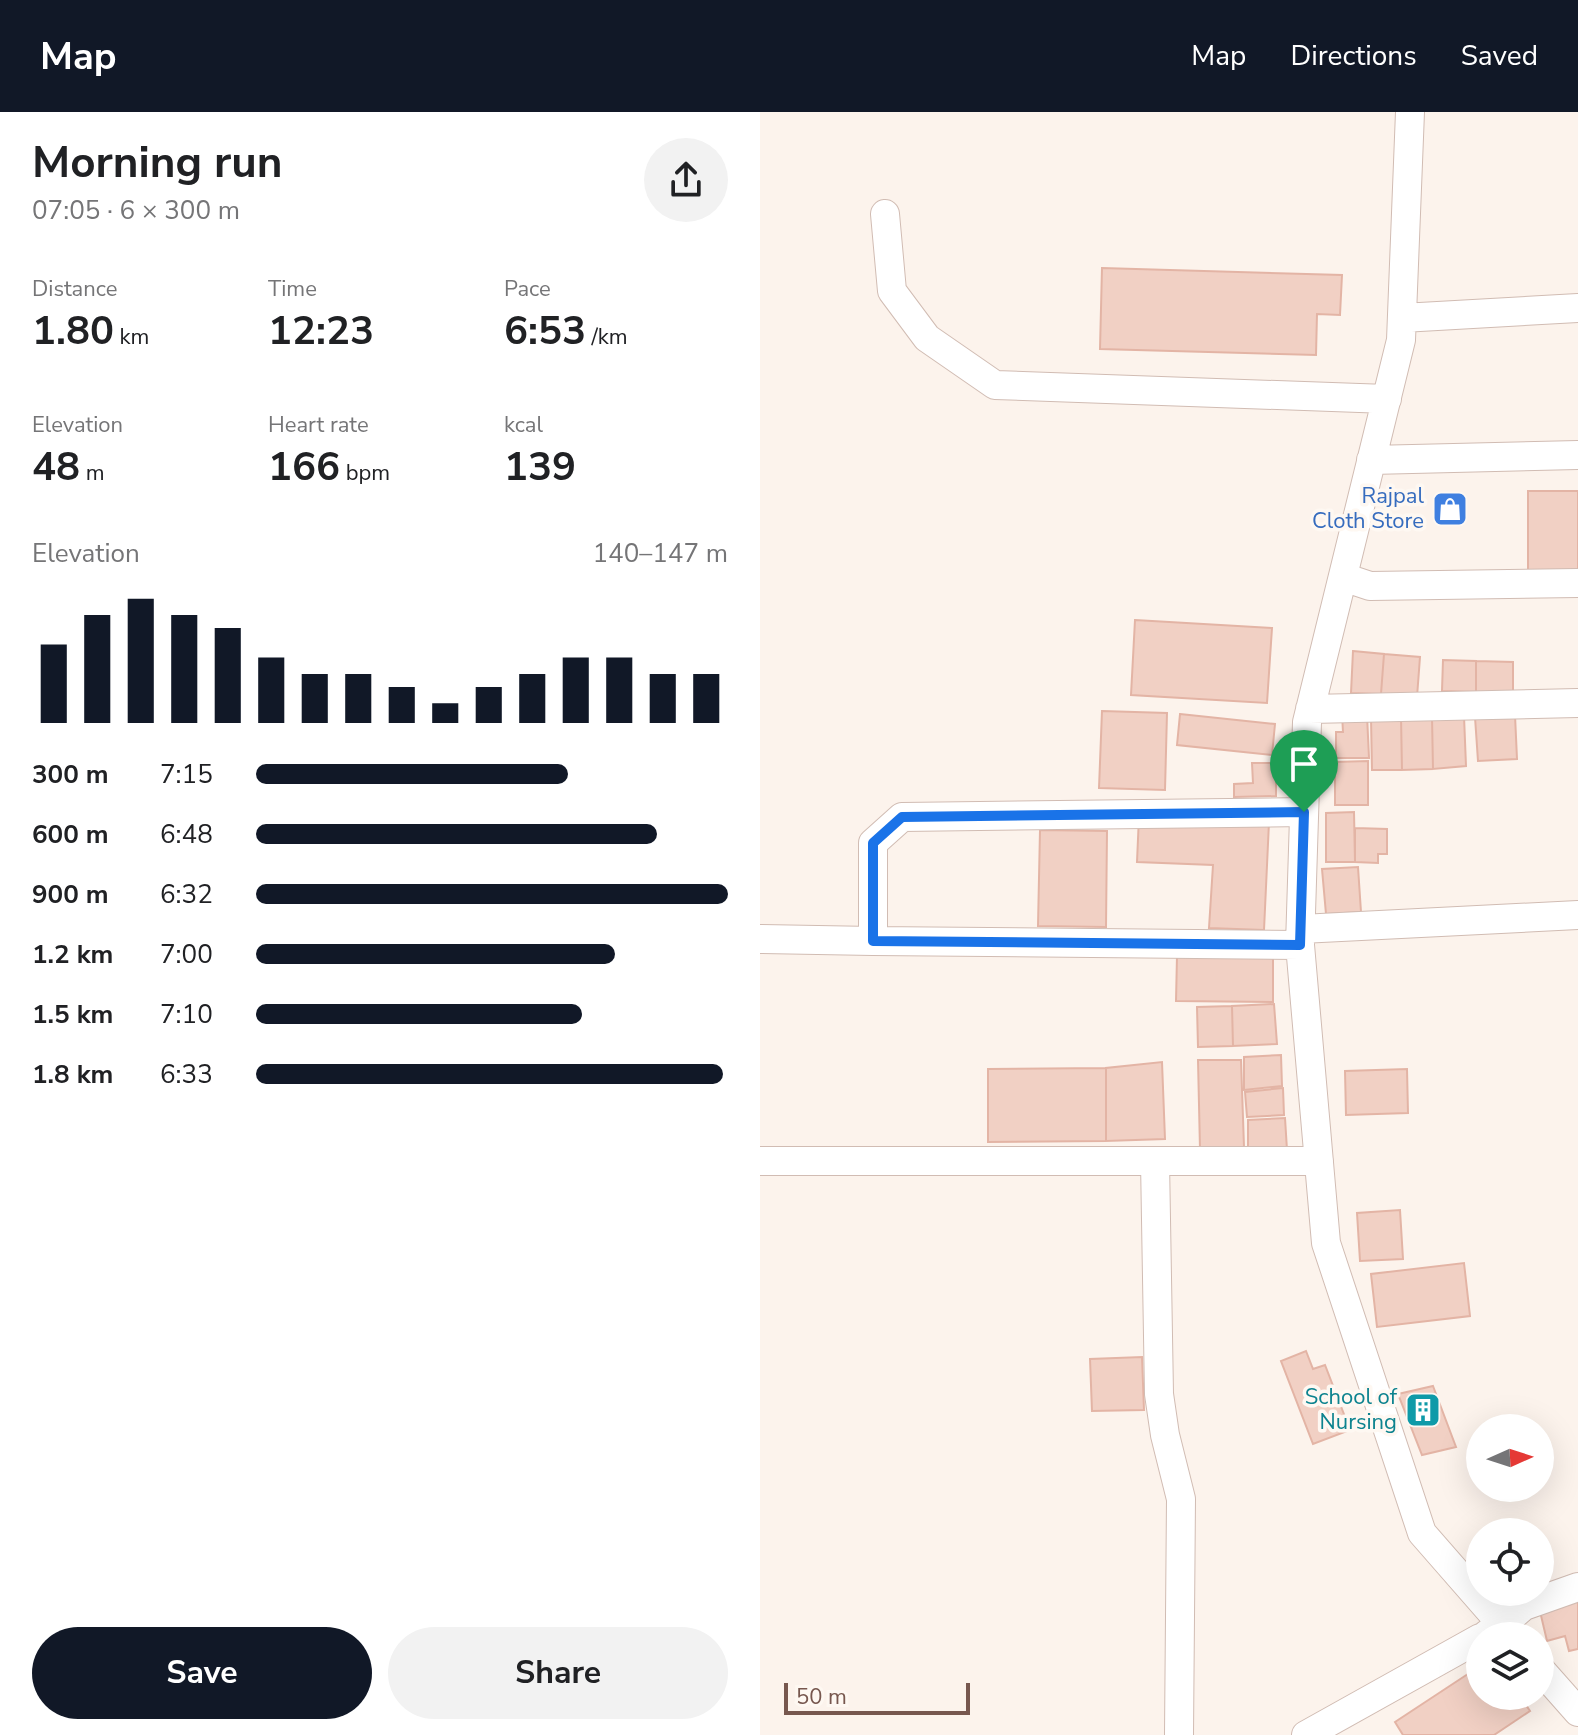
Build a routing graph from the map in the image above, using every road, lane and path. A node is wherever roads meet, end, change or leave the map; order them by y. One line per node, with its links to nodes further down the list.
1 (1410, 112): 4 (street)
2 (885, 214): 5 (street)
3 (1578, 308): 4 (street)
4 (1402, 318): 5 (street)
5 (1387, 399): 7 (street)
6 (1578, 455): 7 (street)
7 (1371, 460): 8 (street)
8 (1343, 577): 9 (street); 11 (street)
9 (1578, 583)
10 (1578, 703): 11 (street)
11 (1310, 709): 12 (street)
12 (1304, 812): 14 (street); 16 (street)
13 (1578, 915): 14 (street)
14 (1300, 937): 16 (street); 19 (street)
15 (760, 939): 16 (street)
16 (873, 941)
17 (760, 1161): 18 (street)
18 (1155, 1161): 19 (street); 26 (street)
19 (1319, 1161): 21 (street)
20 (1578, 1587): 22 (street)
21 (1485, 1622)
22 (1507, 1622)
23 (1466, 1649): 27 (street)
24 (1554, 1685): 25 (street)
25 (1578, 1712)
26 (1179, 1735)
27 (1306, 1735)

